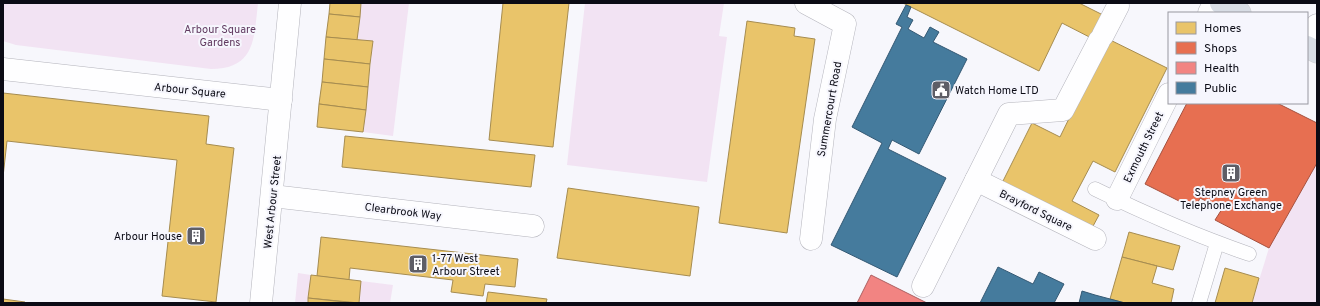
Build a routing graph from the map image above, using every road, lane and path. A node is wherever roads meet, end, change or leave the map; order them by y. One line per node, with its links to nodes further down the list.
1 (290, 3): 14 (street)
2 (806, 3): 20 (street, Summercourt Road)
3 (1214, 3): 6 (street)
4 (1221, 3): 7 (highway)
5 (1118, 6): 15 (street)
6 (1210, 12)
7 (1238, 12)
8 (1317, 25): 9 (street)
9 (1308, 45)
10 (1308, 48): 11 (highway)
11 (1317, 52)
12 (3, 69): 14 (street, Arbour Square)
13 (1168, 96): 18 (street, Exmouth Street)
14 (281, 100): 17 (street, West Arbour Street)
15 (976, 180): 21 (street, Brayford Square); 24 (street)
16 (1095, 188): 18 (lane)
17 (272, 196): 19 (street, Clearbrook Way); 25 (street, West Arbour Street)
18 (1117, 200): 22 (lane)
19 (533, 226)
20 (811, 239)
21 (1095, 239)
22 (1217, 243): 23 (lane); 26 (lane)
23 (1249, 254)
24 (923, 286)
25 (261, 303)
26 (1199, 303)

